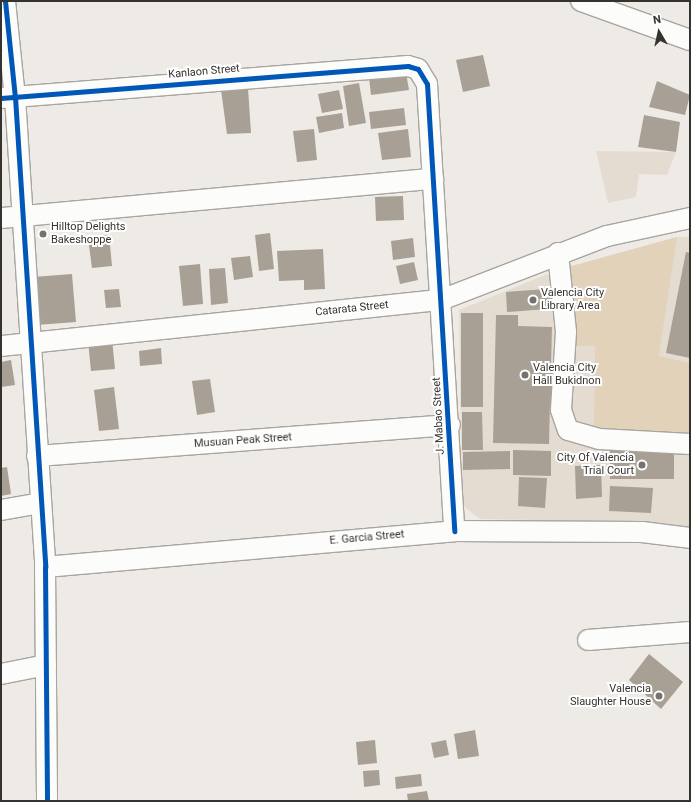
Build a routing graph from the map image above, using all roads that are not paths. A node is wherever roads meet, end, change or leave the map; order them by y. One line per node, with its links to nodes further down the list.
1 (5, 1): 3 (street)
2 (581, 1): 4 (street)
3 (6, 37): 6 (street)
4 (690, 40)
5 (408, 66): 6 (street, Kanlaon Street); 7 (street, J. Mabao Street)
6 (8, 98): 8 (street)
7 (433, 180): 8 (street); 12 (street, J. Mabao Street)
8 (22, 215): 10 (street); 13 (street)
9 (689, 215): 11 (street, Catarata Street)
10 (1, 218)
11 (558, 254): 12 (street, Catarata Street); 16 (street)
12 (441, 300): 13 (street, Catarata Street); 15 (street, J. Mabao Street)
13 (29, 341): 14 (street, Catarata Street); 17 (street)
14 (1, 346)
15 (450, 425): 17 (street, Musuan Peak Street); 20 (street, J. Mabao Street)
16 (690, 444)
17 (37, 456): 18 (street)
18 (39, 503): 19 (street); 22 (street)
19 (1, 510)
20 (454, 531): 21 (street, E. Garcia Street); 22 (street, E. Garcia Street)
21 (690, 538)
22 (45, 567): 25 (street)
23 (690, 632): 24 (street)
24 (588, 640)
25 (46, 665): 26 (street); 27 (street)
26 (1, 674)
27 (47, 801)

